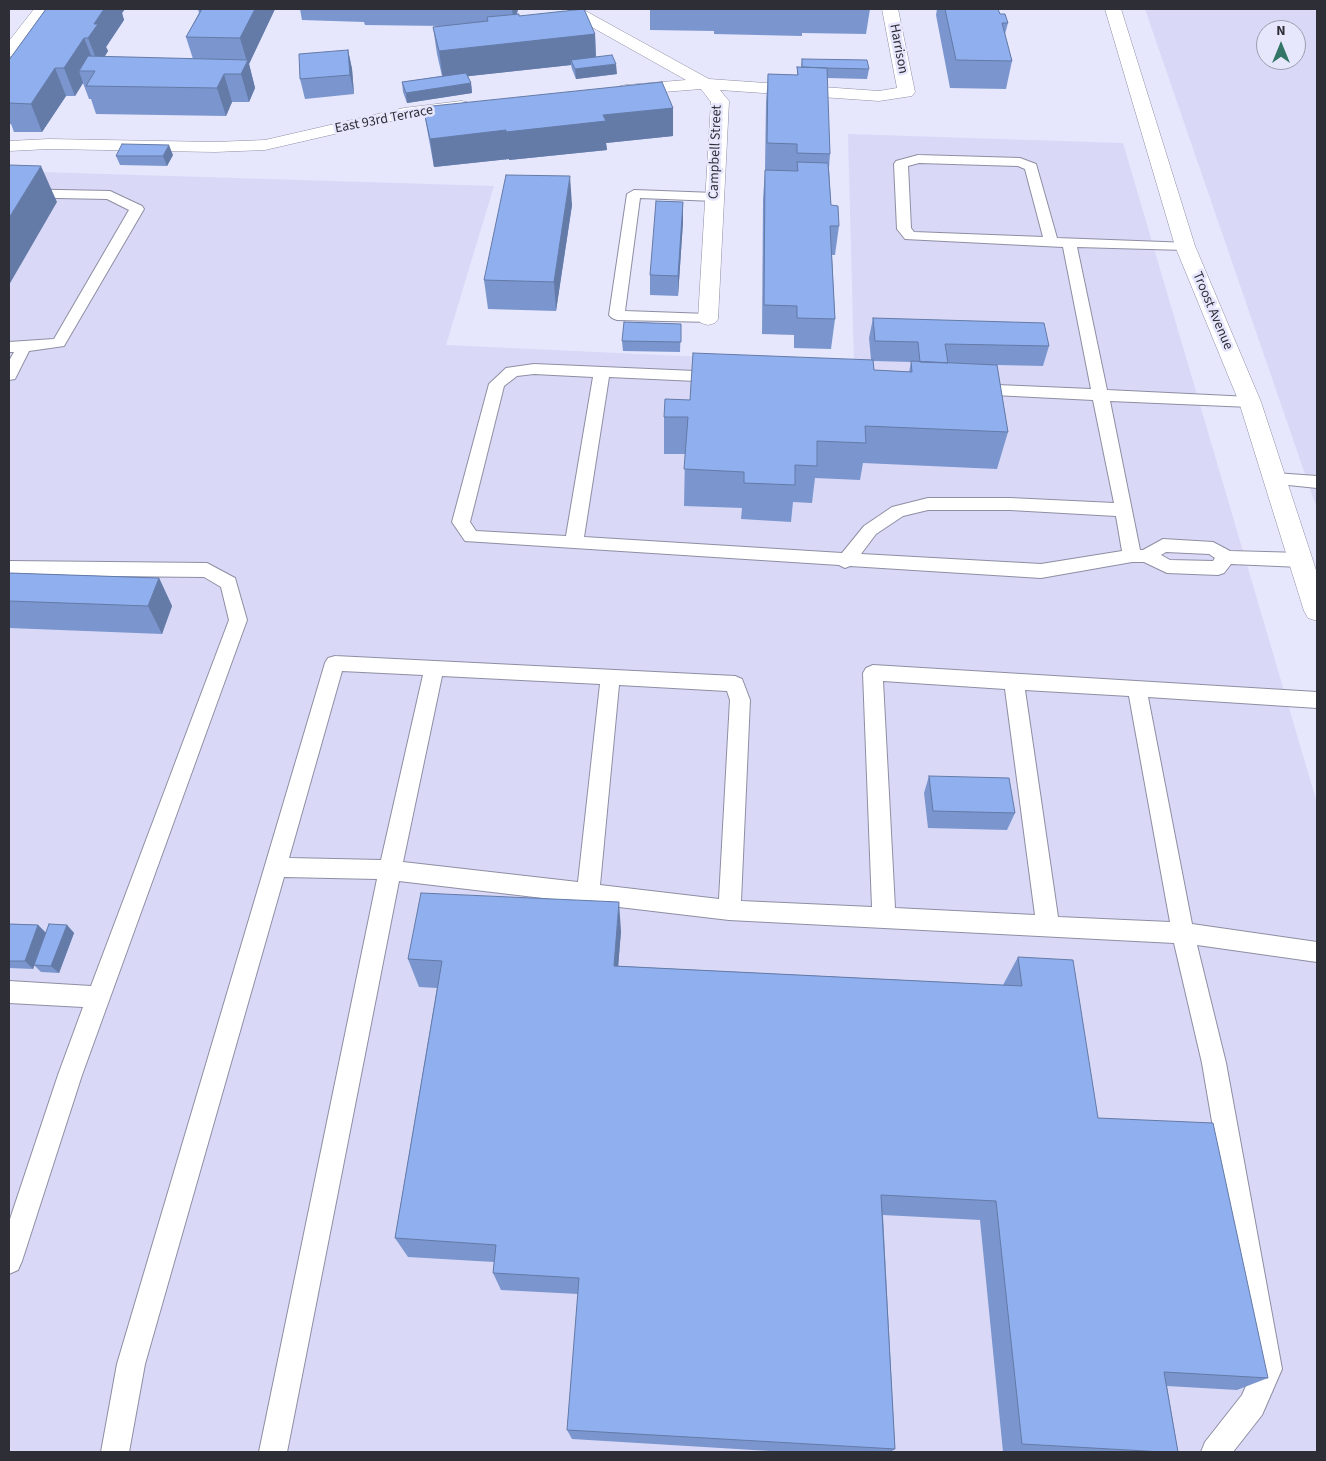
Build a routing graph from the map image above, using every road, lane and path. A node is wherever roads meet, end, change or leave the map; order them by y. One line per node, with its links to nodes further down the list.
1 (42, 9): 5 (street)
2 (571, 9): 6 (street, Campbell Street)
3 (890, 9): 6 (street, Harrison)
4 (1112, 9): 14 (street, Troost Avenue)
5 (9, 52)
6 (705, 84): 7 (street); 11 (street, Campbell Street)
7 (609, 91)
8 (473, 105): 9 (street, East 93rd Terrace)
9 (9, 146)
10 (9, 193): 16 (lane)
11 (715, 197): 15 (street, Campbell Street); 15 (lane)
12 (1051, 242): 12 (lane); 13 (lane)
13 (1070, 242): 14 (lane); 21 (lane)
14 (1185, 246): 22 (street, Troost Avenue)
15 (708, 319)
16 (16, 347): 18 (lane)
17 (602, 372): 19 (lane); 26 (lane); 26 (lane)
18 (9, 375)
19 (730, 378)
20 (954, 388): 21 (lane)
21 (1099, 395): 22 (lane); 25 (lane)
22 (1250, 402): 23 (street, Troost Avenue)
23 (1275, 479): 24 (lane); 28 (street, Troost Avenue)
24 (1317, 482)
25 (1124, 510): 27 (lane); 29 (lane)
26 (574, 543): 29 (lane)
27 (1139, 556): 28 (lane); 29 (lane)
28 (1301, 560): 31 (street, Troost Avenue)
29 (845, 561)
30 (9, 568): 46 (lane)
31 (1317, 611)
32 (434, 668): 33 (lane); 37 (lane); 38 (lane)
33 (610, 677): 39 (lane); 40 (lane)
34 (1014, 681): 35 (lane); 41 (lane); 42 (lane)
35 (1137, 689): 36 (lane); 43 (lane)
36 (1317, 700)
37 (276, 867): 38 (lane); 48 (lane)
38 (390, 870): 39 (lane); 49 (lane)
39 (588, 893): 40 (lane)
40 (729, 910): 41 (lane)
41 (884, 919): 42 (lane)
42 (1048, 927): 43 (lane)
43 (1183, 933): 44 (lane); 50 (lane)
44 (1317, 952)
45 (9, 992): 46 (lane)
46 (99, 997): 47 (lane)
47 (9, 1261)
48 (115, 1452)
49 (273, 1452)
50 (1215, 1452)

